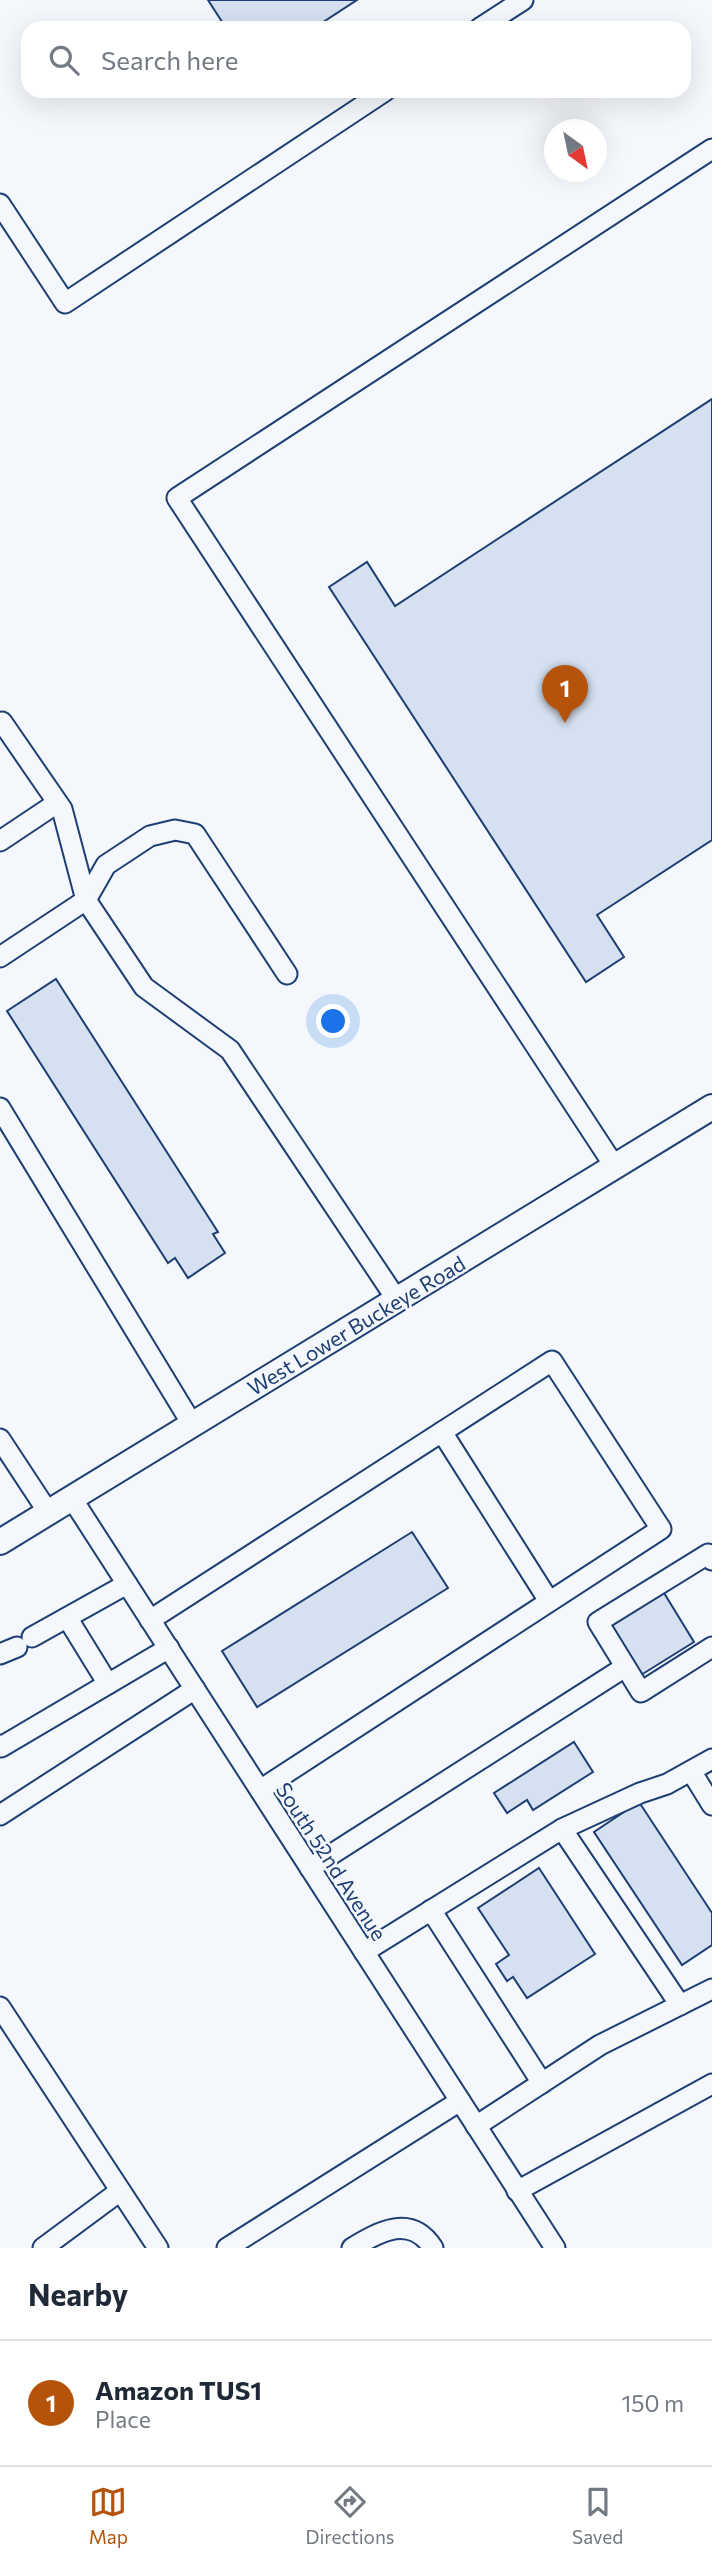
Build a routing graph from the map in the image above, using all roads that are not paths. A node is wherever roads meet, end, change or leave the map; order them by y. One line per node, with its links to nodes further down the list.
1 (523, 0): 2 (street)
2 (491, 21)
3 (374, 98): 5 (street)
4 (712, 149): 14 (street)
5 (0, 204)
6 (0, 723): 7 (street)
7 (57, 803): 8 (street); 9 (street)
8 (0, 841)
9 (86, 900): 10 (street); 11 (street); 15 (street)
10 (0, 957)
11 (287, 974)
12 (712, 1107): 14 (main road, West Lower Buckeye Road)
13 (0, 1108): 16 (street)
14 (615, 1167): 15 (main road, West Lower Buckeye Road)
15 (397, 1300): 16 (main road, West Lower Buckeye Road)
16 (192, 1424): 19 (main road, West Lower Buckeye Road)
17 (442, 1432): 24 (street); 24 (street); 26 (street)
18 (0, 1440): 20 (street)
19 (71, 1497): 20 (main road, West Lower Buckeye Road); 23 (street, South 52nd Avenue)
20 (48, 1512): 21 (main road, West Lower Buckeye Road)
21 (0, 1542)
22 (712, 1560): 30 (street)
23 (127, 1584): 25 (street); 26 (street, South 52nd Avenue)
24 (549, 1601): 36 (street)
25 (68, 1619): 27 (street); 31 (street)
26 (150, 1620): 29 (street, South 52nd Avenue)
27 (16, 1646)
28 (712, 1647): 30 (street)
29 (169, 1648): 31 (street); 32 (street, South 52nd Avenue)
30 (625, 1667): 40 (street)
31 (108, 1684): 33 (street)
32 (195, 1689): 36 (street, South 52nd Avenue); 38 (street)
33 (0, 1745)
34 (712, 1759): 35 (street)
35 (691, 1771): 37 (street); 39 (street)
36 (260, 1790): 40 (street, South 52nd Avenue)
37 (712, 1805)
38 (0, 1815)
39 (562, 1829): 41 (street); 44 (street)
40 (310, 1868): 42 (street, South 52nd Avenue)
41 (431, 1910): 42 (street); 46 (street)
42 (364, 1952): 48 (street, South 52nd Avenue)
43 (712, 1989): 44 (street)
44 (680, 2005): 46 (street)
45 (0, 2007): 50 (street)
46 (542, 2083): 49 (street)
47 (712, 2084): 51 (street)
48 (460, 2101): 49 (street, South 52nd Avenue); 54 (street)
49 (475, 2126): 51 (street, South 52nd Avenue)
50 (120, 2191): 52 (street); 53 (street)
51 (517, 2191): 57 (street, South 52nd Avenue)
52 (43, 2248)
53 (158, 2248)
54 (227, 2248)
55 (352, 2248): 56 (street)
56 (433, 2248)
57 (555, 2248)

